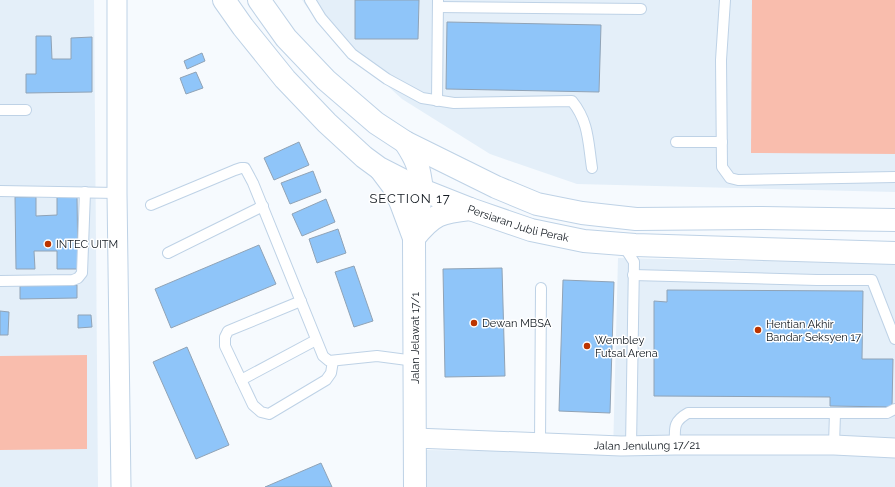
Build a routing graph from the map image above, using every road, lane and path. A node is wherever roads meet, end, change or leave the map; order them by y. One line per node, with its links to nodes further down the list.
1 (117, 0): 20 (street)
2 (224, 0): 14 (main road, Persiaran Jubli Perak)
3 (259, 0): 11 (main road)
4 (310, 0): 8 (lane)
5 (725, 0): 13 (lane)
6 (438, 4): 7 (lane); 8 (lane)
7 (641, 9)
8 (437, 101): 15 (lane)
9 (0, 110): 10 (lane)
10 (26, 110)
11 (405, 142): 18 (main road, Jalan Jelawat 17/1); 24 (main road)
12 (676, 142): 13 (lane)
13 (722, 142): 16 (lane)
14 (379, 168): 18 (main road, Persiaran Jubli Perak); 25 (main road)
15 (592, 168)
16 (895, 177)
17 (0, 190): 19 (lane)
18 (422, 190): 23 (main road, Persiaran Jubli Perak); 25 (main road, Jalan Jelawat 17/1)
19 (85, 192): 20 (lane); 30 (lane)
20 (117, 193): 47 (street)
21 (151, 205): 22 (lane)
22 (263, 206): 27 (lane); 32 (lane)
23 (470, 209): 25 (main road); 26 (main road, Persiaran Jubli Perak)
24 (895, 220)
25 (414, 238): 36 (main road, Jalan Jelawat 17/1)
26 (622, 244): 28 (main road, Persiaran Jubli Perak); 29 (lane)
27 (168, 253)
28 (895, 253)
29 (633, 275): 33 (lane); 45 (lane)
30 (0, 281)
31 (541, 288): 42 (lane)
32 (301, 302): 34 (lane); 37 (lane)
33 (895, 339)
34 (316, 340): 35 (lane); 37 (lane)
35 (333, 361): 36 (lane); 37 (lane)
36 (415, 361): 41 (main road, Jalan Jelawat 17/1)
37 (241, 380)
38 (895, 409): 39 (lane)
39 (834, 413): 43 (lane); 44 (lane)
40 (895, 436): 46 (street)
41 (415, 438): 42 (street, Jalan Jenulung 17/21); 48 (main road, Jalan Jelawat 17/1)
42 (540, 443): 45 (street, Jalan Jenulung 17/21)
43 (675, 445): 44 (street, Jalan Jenulung 17/21); 45 (street, Jalan Jenulung 17/21)
44 (834, 445): 46 (street, Jalan Jenulung 17/21)
45 (631, 446)
46 (887, 448)
47 (121, 487)
48 (415, 487)

